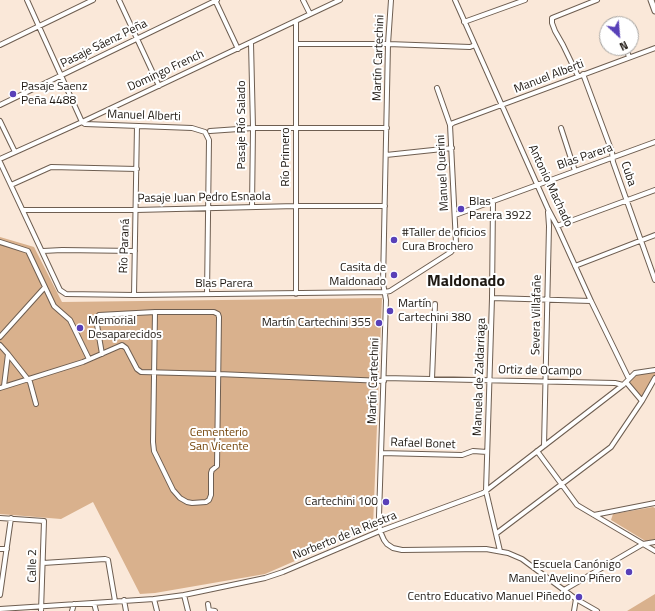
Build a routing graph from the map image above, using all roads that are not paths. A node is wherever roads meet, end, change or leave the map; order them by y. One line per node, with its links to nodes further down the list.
1 (27, 0): 16 (street)
2 (93, 0): 16 (street)
3 (119, 0): 17 (street)
4 (216, 0): 17 (street, Pasaje Sáenz Peña); 24 (street)
5 (303, 0): 13 (street)
6 (340, 0): 13 (street, Domingo French)
7 (391, 0): 20 (street, Martín Cartechini)
8 (455, 0): 15 (street, Antonio Machado)
9 (525, 0): 15 (street)
10 (598, 0): 28 (street)
11 (651, 0): 12 (street)
12 (655, 12)
13 (310, 14): 14 (street, Domingo French)
14 (296, 21): 18 (street, Domingo French); 19 (street, Río Primero)
15 (464, 22): 22 (street, Antonio Machado)
16 (39, 26): 21 (street); 27 (street)
17 (137, 39): 27 (street, Pasaje Sáenz Peña); 29 (street)
18 (251, 43): 24 (street, Domingo French); 37 (street, Pasaje Río Salado)
19 (297, 44): 20 (street); 40 (street, Río Primero)
20 (388, 44): 22 (street); 38 (street, Martín Cartechini)
21 (0, 45)
22 (475, 45): 32 (street, Antonio Machado)
23 (655, 48): 25 (street, Manuel Alberti)
24 (238, 49): 29 (street, Domingo French)
25 (629, 57): 26 (street, Manuel Alberti)
26 (584, 74): 28 (street, Manuel Alberti); 46 (street, Cuba)
27 (62, 76): 31 (street, Pasaje Sáenz Peña); 34 (street)
28 (578, 76): 32 (street, Manuel Alberti)
29 (159, 86): 34 (street, Domingo French)
30 (437, 88): 35 (street, Manuel Querini)
31 (0, 105)
32 (502, 105): 35 (street, Manuel Alberti); 50 (street, Antonio Machado)
33 (0, 121): 44 (street)
34 (82, 122): 36 (street, Manuel Alberti); 44 (street, Domingo French)
35 (450, 125): 43 (street, Manuel Querini)
36 (137, 126): 48 (street, Río Paraná); 58 (street, Manuel Alberti)
37 (253, 128): 40 (street); 41 (street); 57 (street, Pasaje Río Salado)
38 (386, 128): 40 (street); 45 (street, Martín Cartechini)
39 (561, 128): 49 (street)
40 (297, 129): 55 (street, Río Primero)
41 (210, 131)
42 (655, 142): 46 (street, Blas Parera)
43 (452, 148): 45 (street); 62 (street, Manuel Querini)
44 (15, 152): 47 (street, Domingo French)
45 (386, 156): 56 (street, Martín Cartechini)
46 (613, 158): 49 (street, Blas Parera); 53 (street, Cuba)
47 (0, 160): 51 (street)
48 (137, 169): 51 (street); 61 (street, Río Paraná)
49 (575, 171): 50 (street, Blas Parera)
50 (537, 184): 54 (street, Blas Parera); 59 (street, Antonio Machado)
51 (11, 185): 60 (street)
52 (655, 190): 53 (street)
53 (627, 200): 63 (street); 65 (street, Cuba)
54 (493, 201): 62 (street, Blas Parera); 76 (street, Manuela de Zaldarriaga)
55 (296, 206): 56 (street, Pasaje Juan Pedro Esnaola); 57 (street, Pasaje Juan Pedro Esnaola); 74 (street, Río Primero)
56 (385, 206): 72 (street, Martín Cartechini)
57 (252, 207): 58 (street, Pasaje Juan Pedro Esnaola)
58 (208, 208): 61 (street, Pasaje Juan Pedro Esnaola); 73 (street)
59 (548, 209): 63 (street, Antonio Machado); 77 (street, Severa Villafañe)
60 (23, 210): 61 (street, Pasaje Juan Pedro Esnaola); 67 (street)
61 (136, 210): 68 (street, Río Paraná)
62 (455, 215): 72 (street, Manuel Querini)
63 (557, 226): 69 (street, Antonio Machado)
64 (655, 235): 65 (street)
65 (640, 240): 69 (street); 70 (street, Cuba)
66 (0, 242): 71 (street)
67 (43, 251): 68 (street); 75 (street, Blas Parera)
68 (135, 251): 75 (street, Río Paraná)
69 (575, 266): 78 (street, Antonio Machado)
70 (655, 280)
71 (45, 287): 81 (street); 85 (street)
72 (385, 292): 74 (street, Blas Parera); 91 (street, Martín Cartechini)
73 (207, 294): 74 (street, Blas Parera); 75 (street, Blas Parera)
74 (296, 294)
75 (134, 295)
76 (492, 298): 77 (street); 93 (street, Manuela de Zaldarriaga)
77 (547, 299): 78 (street); 94 (street, Severa Villafañe)
78 (591, 301): 95 (street, Antonio Machado)
79 (435, 304): 92 (street)
80 (155, 312): 84 (street); 87 (street); 88 (street)
81 (0, 337)
82 (0, 345): 83 (street)
83 (8, 354): 90 (street); 96 (street)
84 (102, 354): 85 (street); 87 (street, Ortiz de Ocampo)
85 (89, 359): 90 (street)
86 (655, 370): 95 (street, Norberto de la Riestra)
87 (154, 373): 88 (street, Ortiz de Ocampo); 88 (street)
88 (218, 374): 91 (street, Ortiz de Ocampo)
89 (655, 378): 97 (street)
90 (28, 379): 96 (street); 98 (street)
91 (384, 379): 92 (street, Ortiz de Ocampo); 102 (street, Martín Cartechini)
92 (432, 379): 93 (street, Ortiz de Ocampo)
93 (489, 380): 94 (street, Ortiz de Ocampo); 101 (street, Manuela de Zaldarriaga)
94 (545, 382): 95 (street, Ortiz de Ocampo); 99 (street, Severa Villafañe)
95 (626, 382): 97 (street, Antonio Machado); 99 (street, Norberto de la Riestra)
96 (2, 387)
97 (642, 401): 103 (street)
98 (36, 404)
99 (544, 446): 100 (street, Norberto de la Riestra)
100 (537, 451): 103 (street); 104 (street, Norberto de la Riestra)
101 (488, 452): 102 (street, Rafael Bonet); 104 (street, Manuela de Zaldarriaga)
102 (382, 453): 109 (street, Martín Cartechini)
103 (561, 485): 106 (street); 110 (street)
104 (486, 491): 109 (street, Norberto de la Riestra); 110 (street, Manuela de Zaldarriaga)
105 (655, 503): 106 (street)
106 (594, 515): 112 (street)
107 (0, 518): 108 (street)
108 (11, 518): 114 (street); 117 (street, Calle 2)
109 (380, 531): 115 (street); 121 (street, Norberto de la Riestra)
110 (497, 533): 115 (street, Manuela de Zaldarriaga)
111 (655, 542): 112 (street)
112 (643, 544): 116 (street); 119 (street)
113 (0, 549): 114 (street)
114 (7, 550): 118 (street)
115 (500, 551): 119 (street)
116 (655, 551)
117 (43, 563): 125 (street); 130 (street, Calle 2)
118 (1, 579): 120 (street)
119 (564, 590): 123 (street)
120 (0, 595)
121 (184, 595): 122 (street, Norberto de la Riestra); 137 (street)
122 (154, 599): 124 (street, Norberto de la Riestra); 136 (street)
123 (576, 599): 139 (street); 140 (street)
124 (124, 600): 125 (street, Norberto de la Riestra); 135 (street)
125 (116, 601): 126 (street, Norberto de la Riestra)
126 (94, 603): 127 (street, Norberto de la Riestra); 134 (street)
127 (74, 604): 130 (street, Norberto de la Riestra); 133 (street)
128 (208, 604): 132 (street)
129 (0, 609): 131 (street, Norberto de la Riestra)
130 (42, 609): 131 (street, Norberto de la Riestra)
131 (13, 610)
132 (209, 610): 138 (street)
133 (72, 611)
134 (96, 611)
135 (126, 611)
136 (157, 611)
137 (188, 611)
138 (215, 611)
139 (574, 611)
140 (597, 611)

